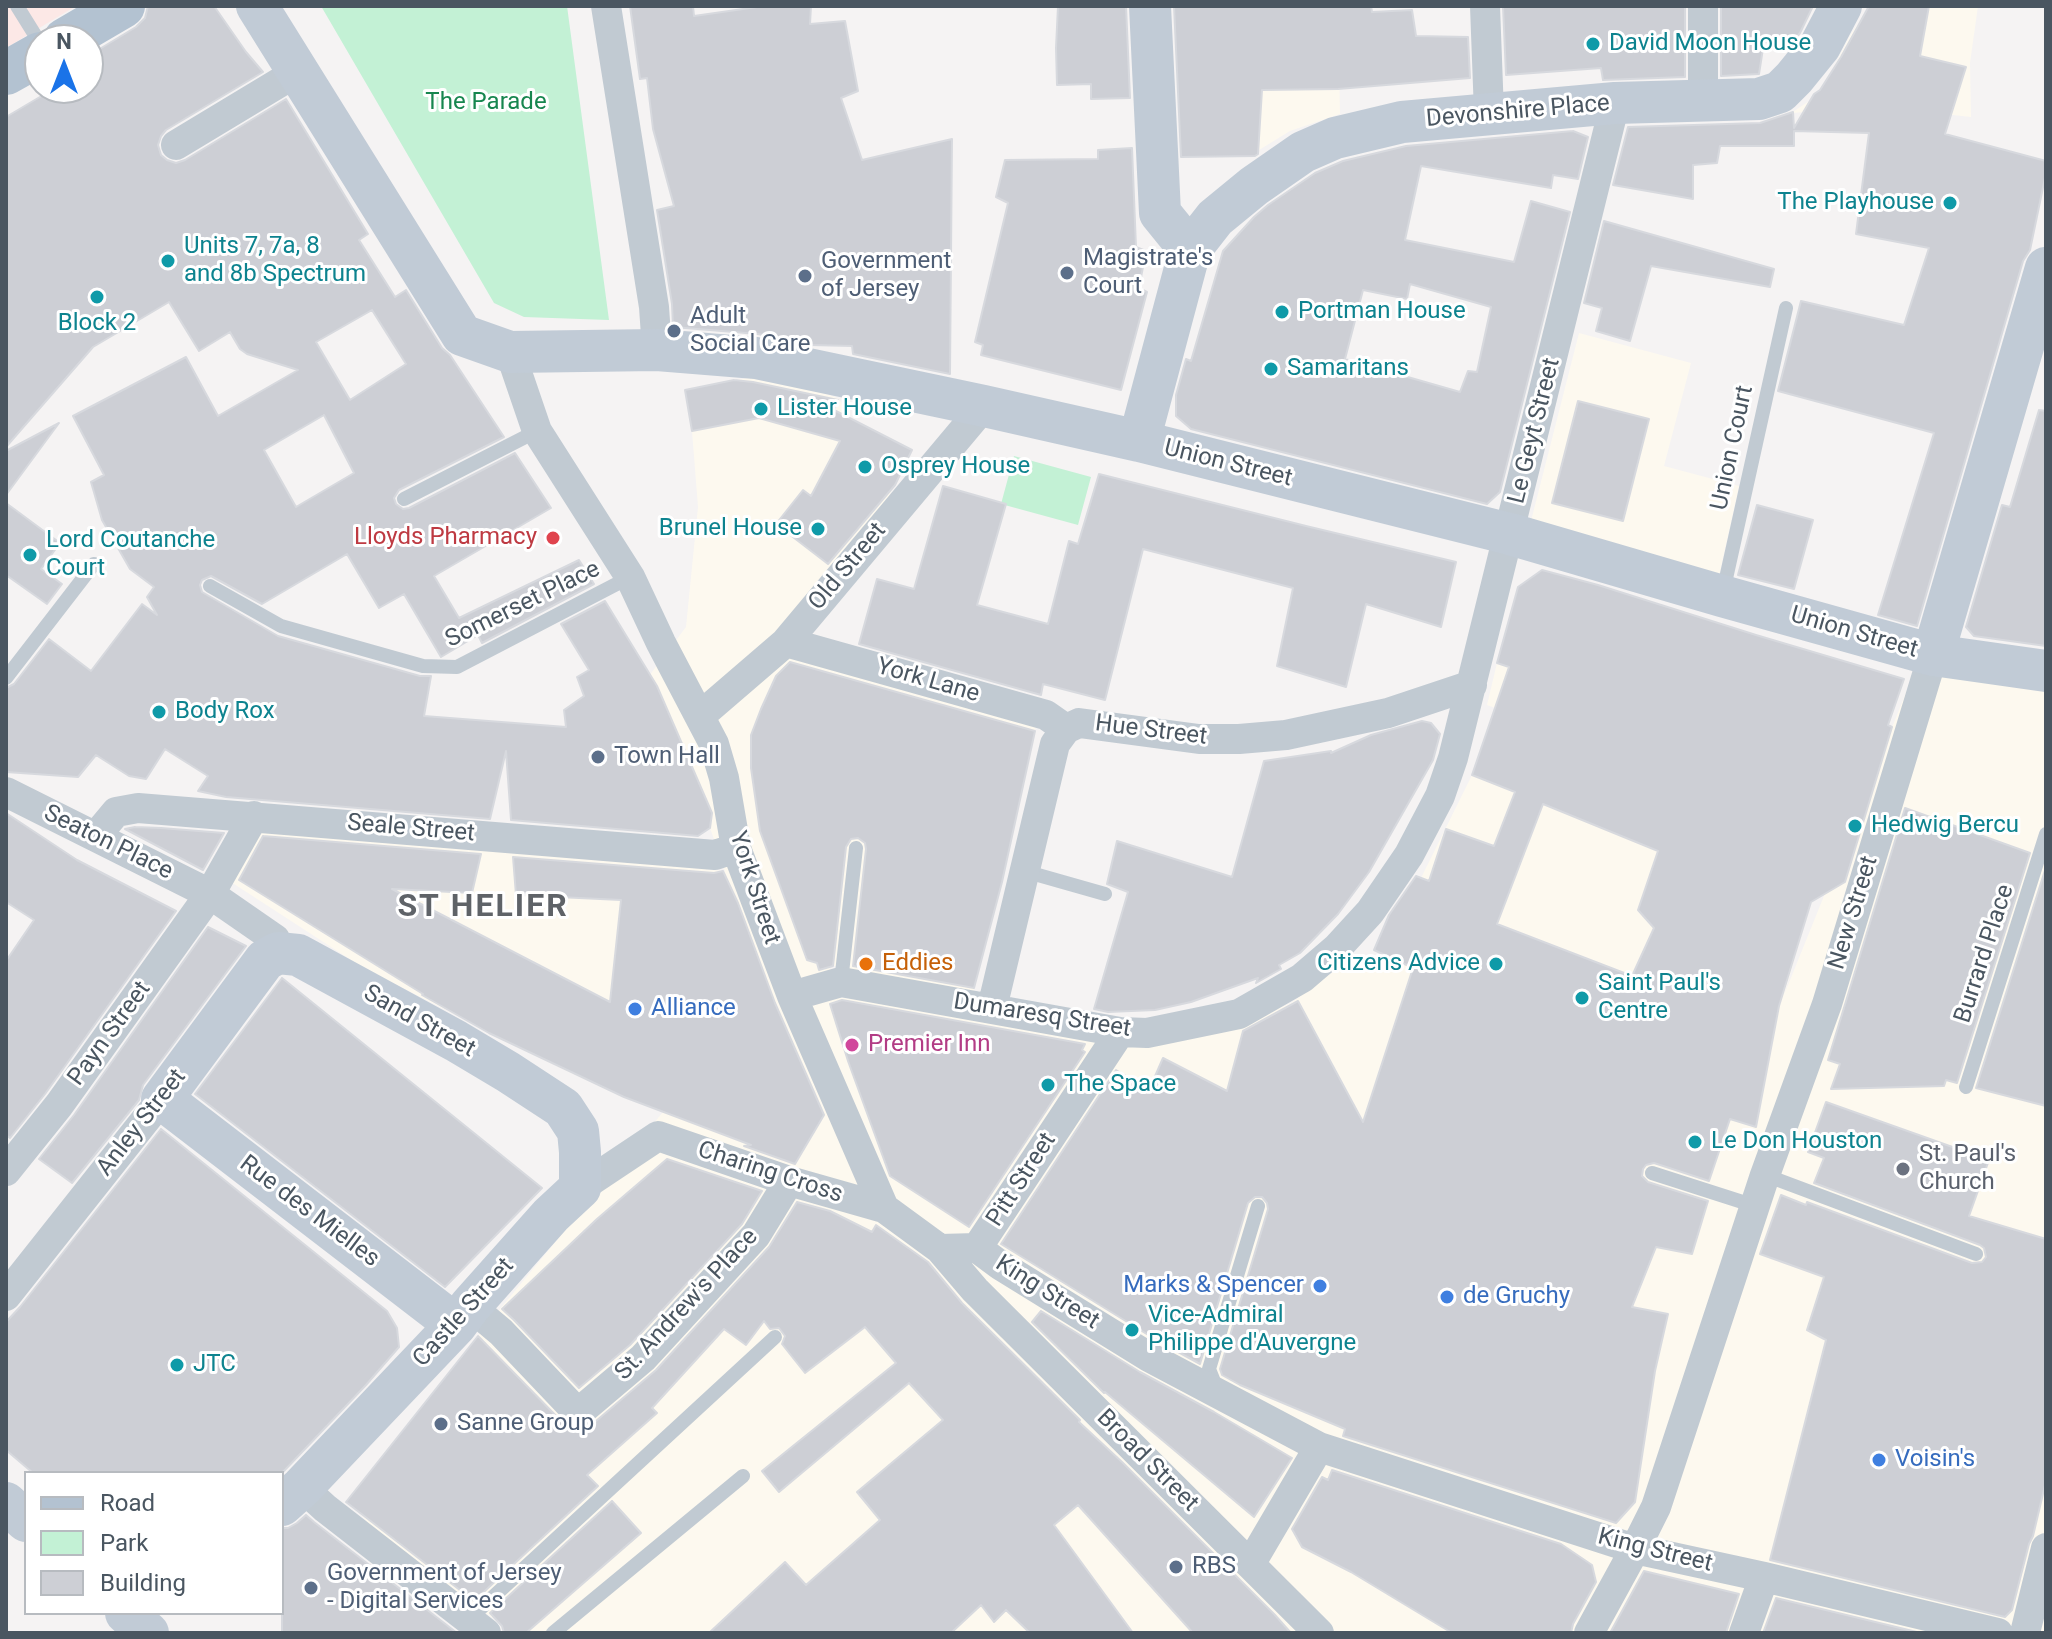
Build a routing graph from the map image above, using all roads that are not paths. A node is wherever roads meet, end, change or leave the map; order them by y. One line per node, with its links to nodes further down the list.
1 (17, 6): 9 (lane)
2 (123, 6): 10 (main road)
3 (257, 6): 12 (main road)
4 (606, 6): 21 (street)
5 (1150, 6): 18 (main road)
6 (1485, 6): 16 (street)
7 (1703, 6): 14 (street)
8 (1841, 6): 14 (main road, Devonshire Place)
9 (28, 24)
10 (92, 24)
11 (24, 63): 13 (main road)
12 (297, 72): 17 (street); 22 (main road)
13 (6, 73)
14 (1703, 100): 15 (main road, Devonshire Place)
15 (1615, 103): 16 (main road, Devonshire Place); 27 (street, Le Geyt Street)
16 (1489, 113): 18 (main road, Devonshire Place)
17 (176, 145)
18 (1190, 250): 25 (main road)
19 (2043, 293): 33 (main road, New Street)
20 (1786, 308): 31 (lane, Union Court)
21 (657, 350): 22 (main road, Union Street); 23 (main road, Union Street)
22 (510, 352): 24 (street)
23 (984, 406): 25 (main road, Union Street); 32 (street, Old Street)
24 (537, 431): 26 (lane); 29 (street)
25 (1139, 441): 27 (main road, Union Street)
26 (404, 499)
27 (1510, 534): 31 (main road, Union Street); 36 (street, Le Geyt Street)
28 (94, 564): 35 (lane)
29 (630, 577): 30 (lane, Somerset Place); 37 (street)
30 (210, 586)
31 (1722, 596): 33 (main road, Union Street)
32 (786, 642): 37 (street, Old Street); 38 (street, York Lane)
33 (1933, 655): 34 (main road, Union Street); 59 (street, New Street)
34 (2046, 671)
35 (6, 678)
36 (1472, 685): 38 (street, Hue Street); 39 (street, Le Geyt Street)
37 (700, 716): 44 (street, York Street)
38 (1060, 736): 46 (street)
39 (1453, 758): 53 (street, Dumaresq Street)
40 (6, 792): 43 (street, Seaton Place)
41 (254, 816): 43 (street, Seale Street); 44 (street, Seale Street); 47 (street, Payn Street)
42 (2046, 834): 54 (lane, Burrard Place)
43 (96, 836): 47 (street, Seaton Place)
44 (736, 848): 51 (street, York Street)
45 (856, 848): 50 (lane)
46 (1024, 871): 48 (lane); 52 (street)
47 (210, 894): 49 (street); 57 (street, Payn Street)
48 (1105, 894)
49 (278, 953): 55 (main road, Anley Street); 61 (main road, Sand Street)
50 (841, 982): 51 (street, Dumaresq Street); 52 (street, Dumaresq Street)
51 (792, 996): 64 (street, Charing Cross)
52 (992, 1008): 53 (street, Dumaresq Street)
53 (1120, 1032): 65 (street, Pitt Street)
54 (1966, 1087)
55 (162, 1099): 69 (street, Anley Street); 70 (main road, Rue des Mielles)
56 (658, 1136): 60 (street, Charing Cross); 61 (street, Castle Street)
57 (6, 1171)
58 (1652, 1173): 63 (lane)
59 (1765, 1175): 63 (street, New Street); 67 (lane)
60 (789, 1181): 64 (street, Charing Cross); 70 (street, St. Andrew's Place)
61 (580, 1188): 70 (main road, Castle Street)
62 (1258, 1206): 72 (lane)
63 (1755, 1206): 79 (street, New Street)
64 (884, 1208): 66 (street, Charing Cross)
65 (977, 1248): 66 (street, King Street); 72 (street, King Street)
66 (940, 1249): 68 (street, Charing Cross)
67 (1976, 1254)
68 (975, 1290): 80 (street, Broad Street)
69 (6, 1296)
70 (463, 1316): 75 (main road, Castle Street)
71 (775, 1337): 82 (lane)
72 (1208, 1389): 73 (street, King Street)
73 (1319, 1447): 79 (street, King Street); 80 (street)
74 (743, 1476): 83 (lane)
75 (292, 1496): 82 (street)
76 (6, 1503): 77 (main road)
77 (24, 1519)
78 (2046, 1548): 88 (street)
79 (1635, 1549): 81 (street, King Street); 85 (street, New Street)
80 (1251, 1563): 84 (street, Broad Street)
81 (1764, 1577): 86 (street); 87 (street, King Street)
82 (477, 1626)
83 (553, 1633)
84 (1319, 1633)
85 (1589, 1633)
86 (1744, 1633)
87 (1998, 1633)
88 (2025, 1633)

